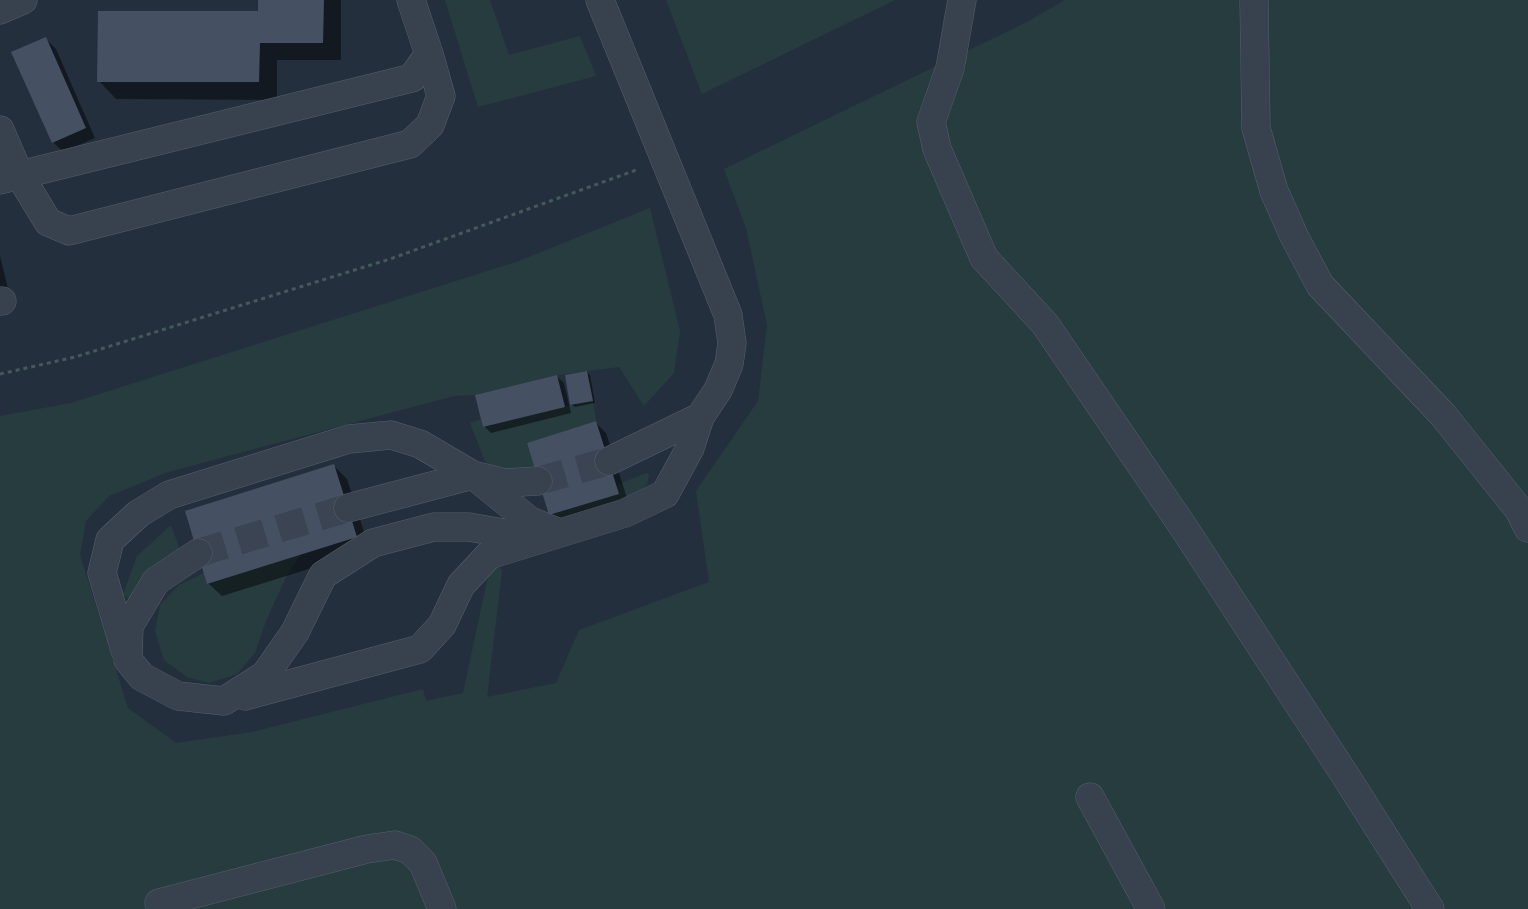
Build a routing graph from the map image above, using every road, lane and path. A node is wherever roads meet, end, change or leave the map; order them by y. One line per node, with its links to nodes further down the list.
1 (23, 0): 6 (street)
2 (411, 0): 7 (street)
3 (600, 0): 9 (street)
4 (962, 0): 26 (street)
5 (1254, 0): 17 (street)
6 (0, 10)
7 (430, 54): 10 (street); 10 (street)
8 (0, 130): 10 (street)
9 (665, 160): 11 (path); 12 (street)
10 (10, 177)
11 (0, 374)
12 (700, 417): 13 (street); 18 (street)
13 (609, 460)
14 (473, 475): 15 (street); 16 (street); 18 (street); 20 (street)
15 (538, 481)
16 (348, 508)
17 (1528, 528)
18 (560, 533): 21 (street); 21 (street)
19 (198, 553): 20 (street)
20 (128, 660): 21 (street)
21 (224, 701)
22 (1090, 797): 25 (street)
23 (161, 909): 24 (street)
24 (442, 909)
25 (1151, 909)
26 (1430, 909)

